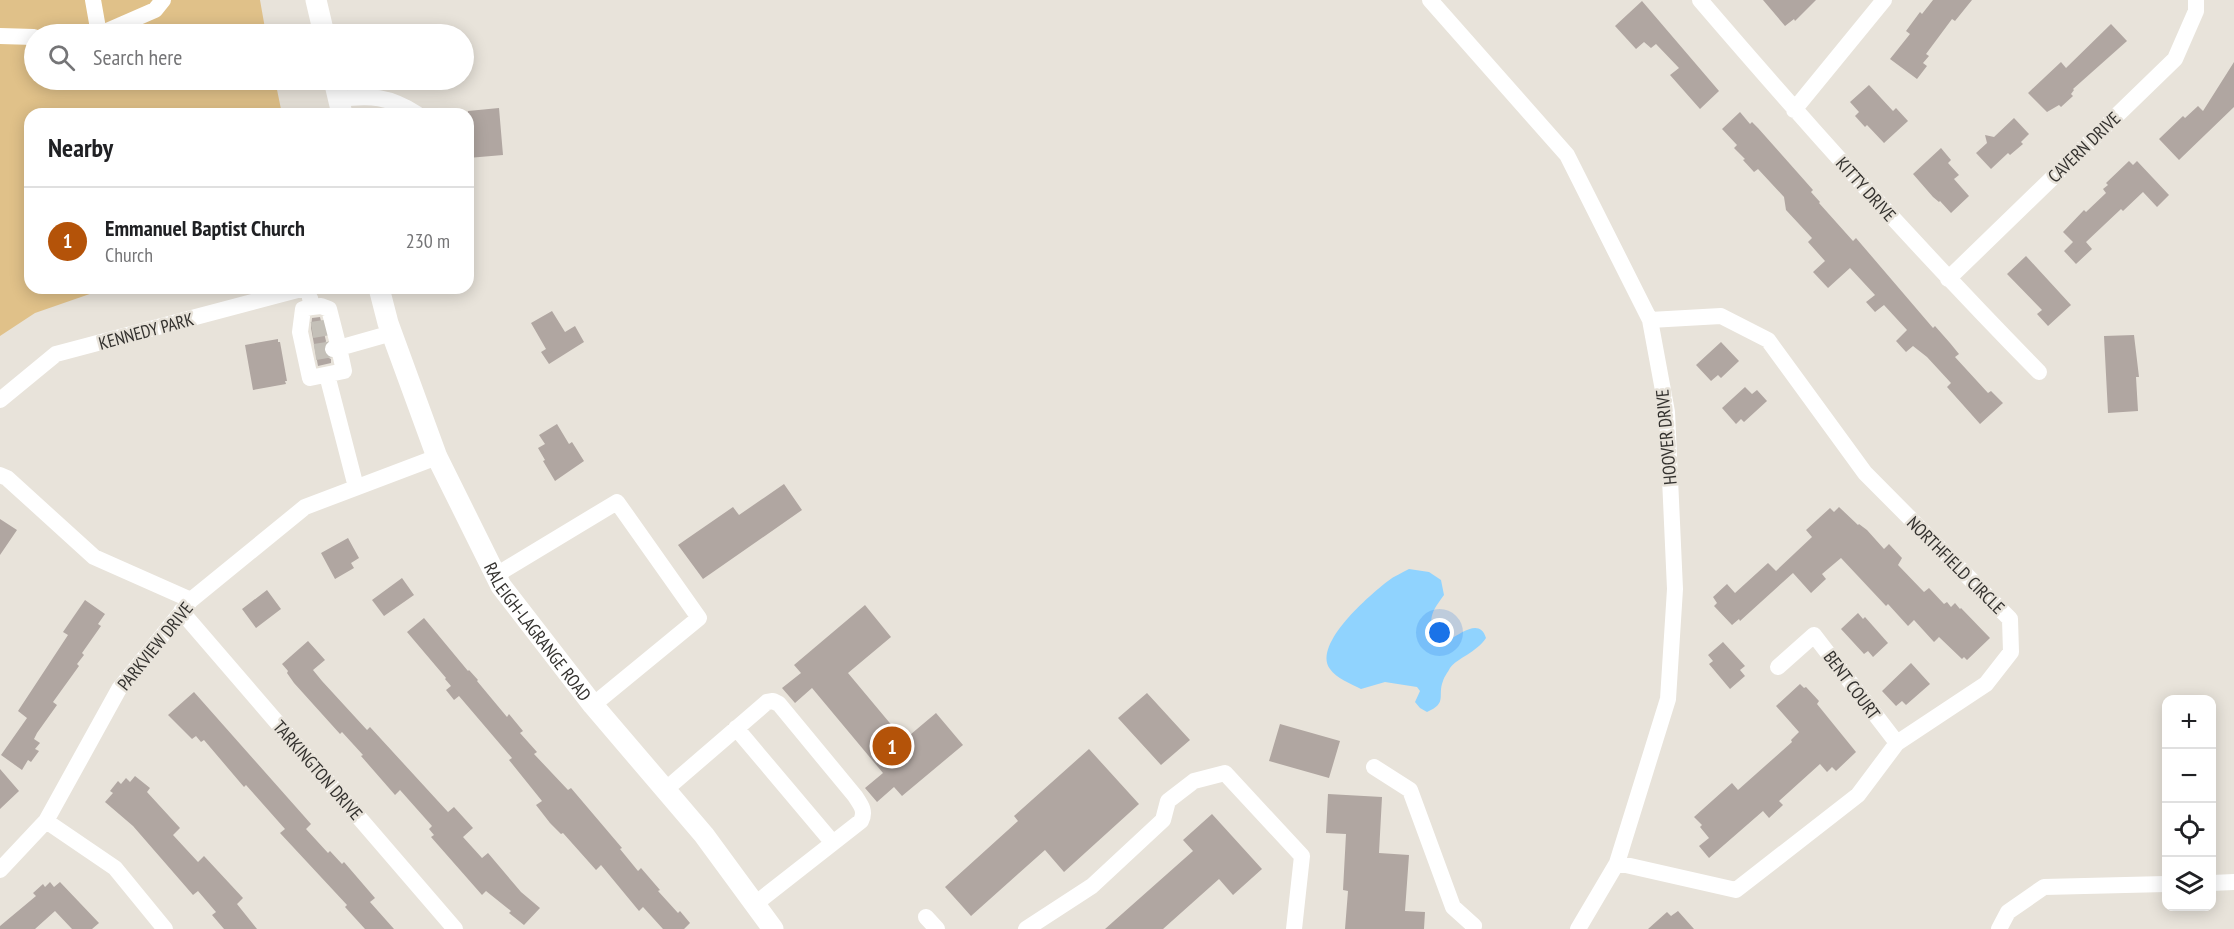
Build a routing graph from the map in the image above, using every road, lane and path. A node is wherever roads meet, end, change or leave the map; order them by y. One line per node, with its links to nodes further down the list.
1 (93, 0): 8 (street)
2 (162, 0): 9 (street)
3 (316, 0): 10 (main road)
4 (1430, 0): 21 (street, HOOVER DRIVE)
5 (1700, 0): 15 (street, KITTY DRIVE)
6 (1884, 0): 15 (street)
7 (2196, 0): 16 (street, CAVERN DRIVE)
8 (97, 24)
9 (122, 24)
10 (322, 24)
11 (0, 36): 12 (street)
12 (24, 37)
13 (338, 97): 14 (street)
14 (407, 108)
15 (1794, 110): 16 (street, KITTY DRIVE)
16 (1948, 279): 24 (street, KITTY DRIVE)
17 (284, 294): 26 (street, KENNEDY PARK)
18 (309, 294): 20 (street)
19 (381, 294): 22 (main road, RALEIGH-LAGRANGE ROAD)
20 (312, 307): 23 (street); 25 (street)
21 (1650, 320): 35 (street, NORTHFIELD CIRCLE); 40 (street, HOOVER DRIVE)
22 (392, 333): 23 (street); 27 (main road, RALEIGH-LAGRANGE ROAD)
23 (336, 349): 25 (street)
24 (2038, 372)
25 (327, 375): 29 (street)
26 (0, 400)
27 (437, 457): 29 (street, PARKVIEW DRIVE); 30 (main road, RALEIGH-LAGRANGE ROAD)
28 (0, 476): 31 (street, TARKINGTON DRIVE)
29 (356, 487): 31 (street, PARKVIEW DRIVE)
30 (496, 575): 33 (main road, RALEIGH-LAGRANGE ROAD); 33 (street)
31 (186, 606): 38 (street, PARKVIEW DRIVE); 47 (street, TARKINGTON DRIVE)
32 (1778, 667): 35 (street, BENT COURT)
33 (593, 705): 37 (main road, RALEIGH-LAGRANGE ROAD)
34 (736, 728): 37 (street); 39 (street); 39 (street)
35 (1897, 743): 40 (street, NORTHFIELD CIRCLE)
36 (1374, 767): 51 (street)
37 (665, 790): 45 (main road, RALEIGH-LAGRANGE ROAD)
38 (46, 821): 41 (street, PARKVIEW DRIVE); 46 (street)
39 (833, 843): 45 (street)
40 (1617, 863): 52 (street, HOOVER DRIVE)
41 (0, 870)
42 (2234, 882): 43 (street)
43 (2216, 883)
44 (2162, 884): 53 (street)
45 (755, 904): 48 (main road, RALEIGH-LAGRANGE ROAD)
46 (165, 929)
47 (455, 929)
48 (773, 929)
49 (1026, 929): 50 (street)
50 (1294, 929)
51 (1473, 929)
52 (1578, 929)
53 (1999, 929)

